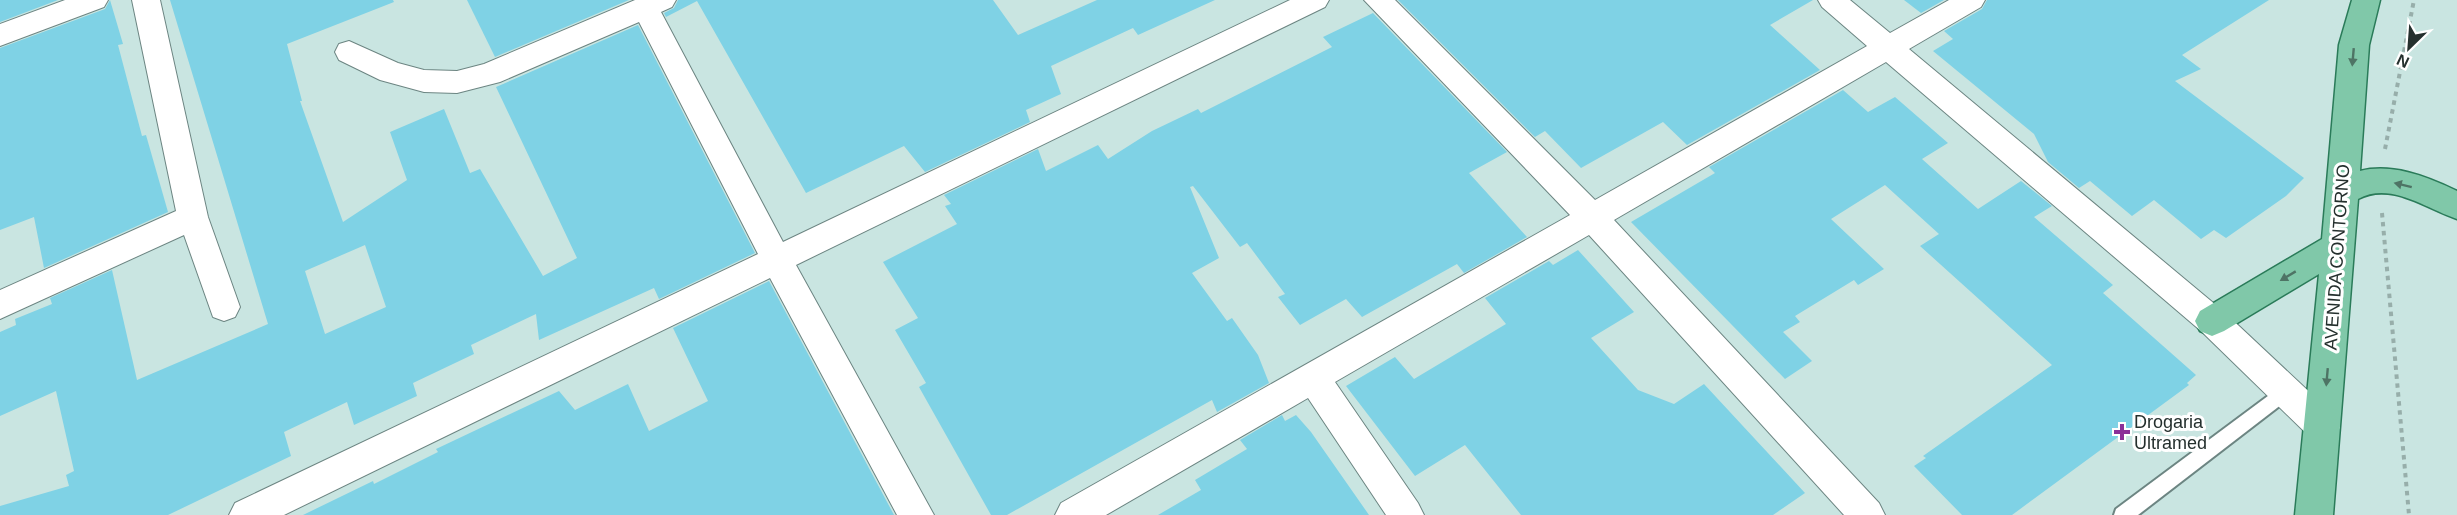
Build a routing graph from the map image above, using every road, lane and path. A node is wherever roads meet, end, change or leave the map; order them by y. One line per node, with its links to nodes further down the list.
1 (94, 0): 10 (street)
2 (146, 0): 16 (street)
3 (1315, 0): 19 (street)
4 (1378, 0): 17 (street)
5 (1832, 0): 11 (street)
6 (1971, 0): 11 (street)
7 (2366, 0): 14 (main road, AVENIDA CONTORNO, one-way to 14)
8 (2414, 0): 13 (path)
9 (654, 3): 12 (street); 19 (street)
10 (0, 35)
11 (1888, 46): 17 (street); 22 (street)
12 (349, 52)
13 (2379, 179): 14 (main road); 15 (main road, one-way to 13); 33 (path)
14 (2341, 193): 18 (main road, AVENIDA CONTORNO)
15 (2457, 206)
16 (194, 217): 20 (street); 21 (street)
17 (1593, 218): 23 (street); 30 (street)
18 (2338, 246): 22 (main road, one-way to 22); 25 (main road, AVENIDA CONTORNO, one-way to 25)
19 (777, 260): 26 (street); 27 (street)
20 (0, 305)
21 (224, 307)
22 (2212, 321): 24 (street)
23 (1313, 378): 28 (street); 29 (street)
24 (2284, 392): 25 (street); 31 (lane)
25 (2324, 427): 32 (main road, AVENIDA CONTORNO)
26 (247, 515)
27 (916, 515)
28 (1073, 515)
29 (1406, 515)
30 (1867, 515)
31 (2123, 515)
32 (2314, 515)
33 (2409, 515)

